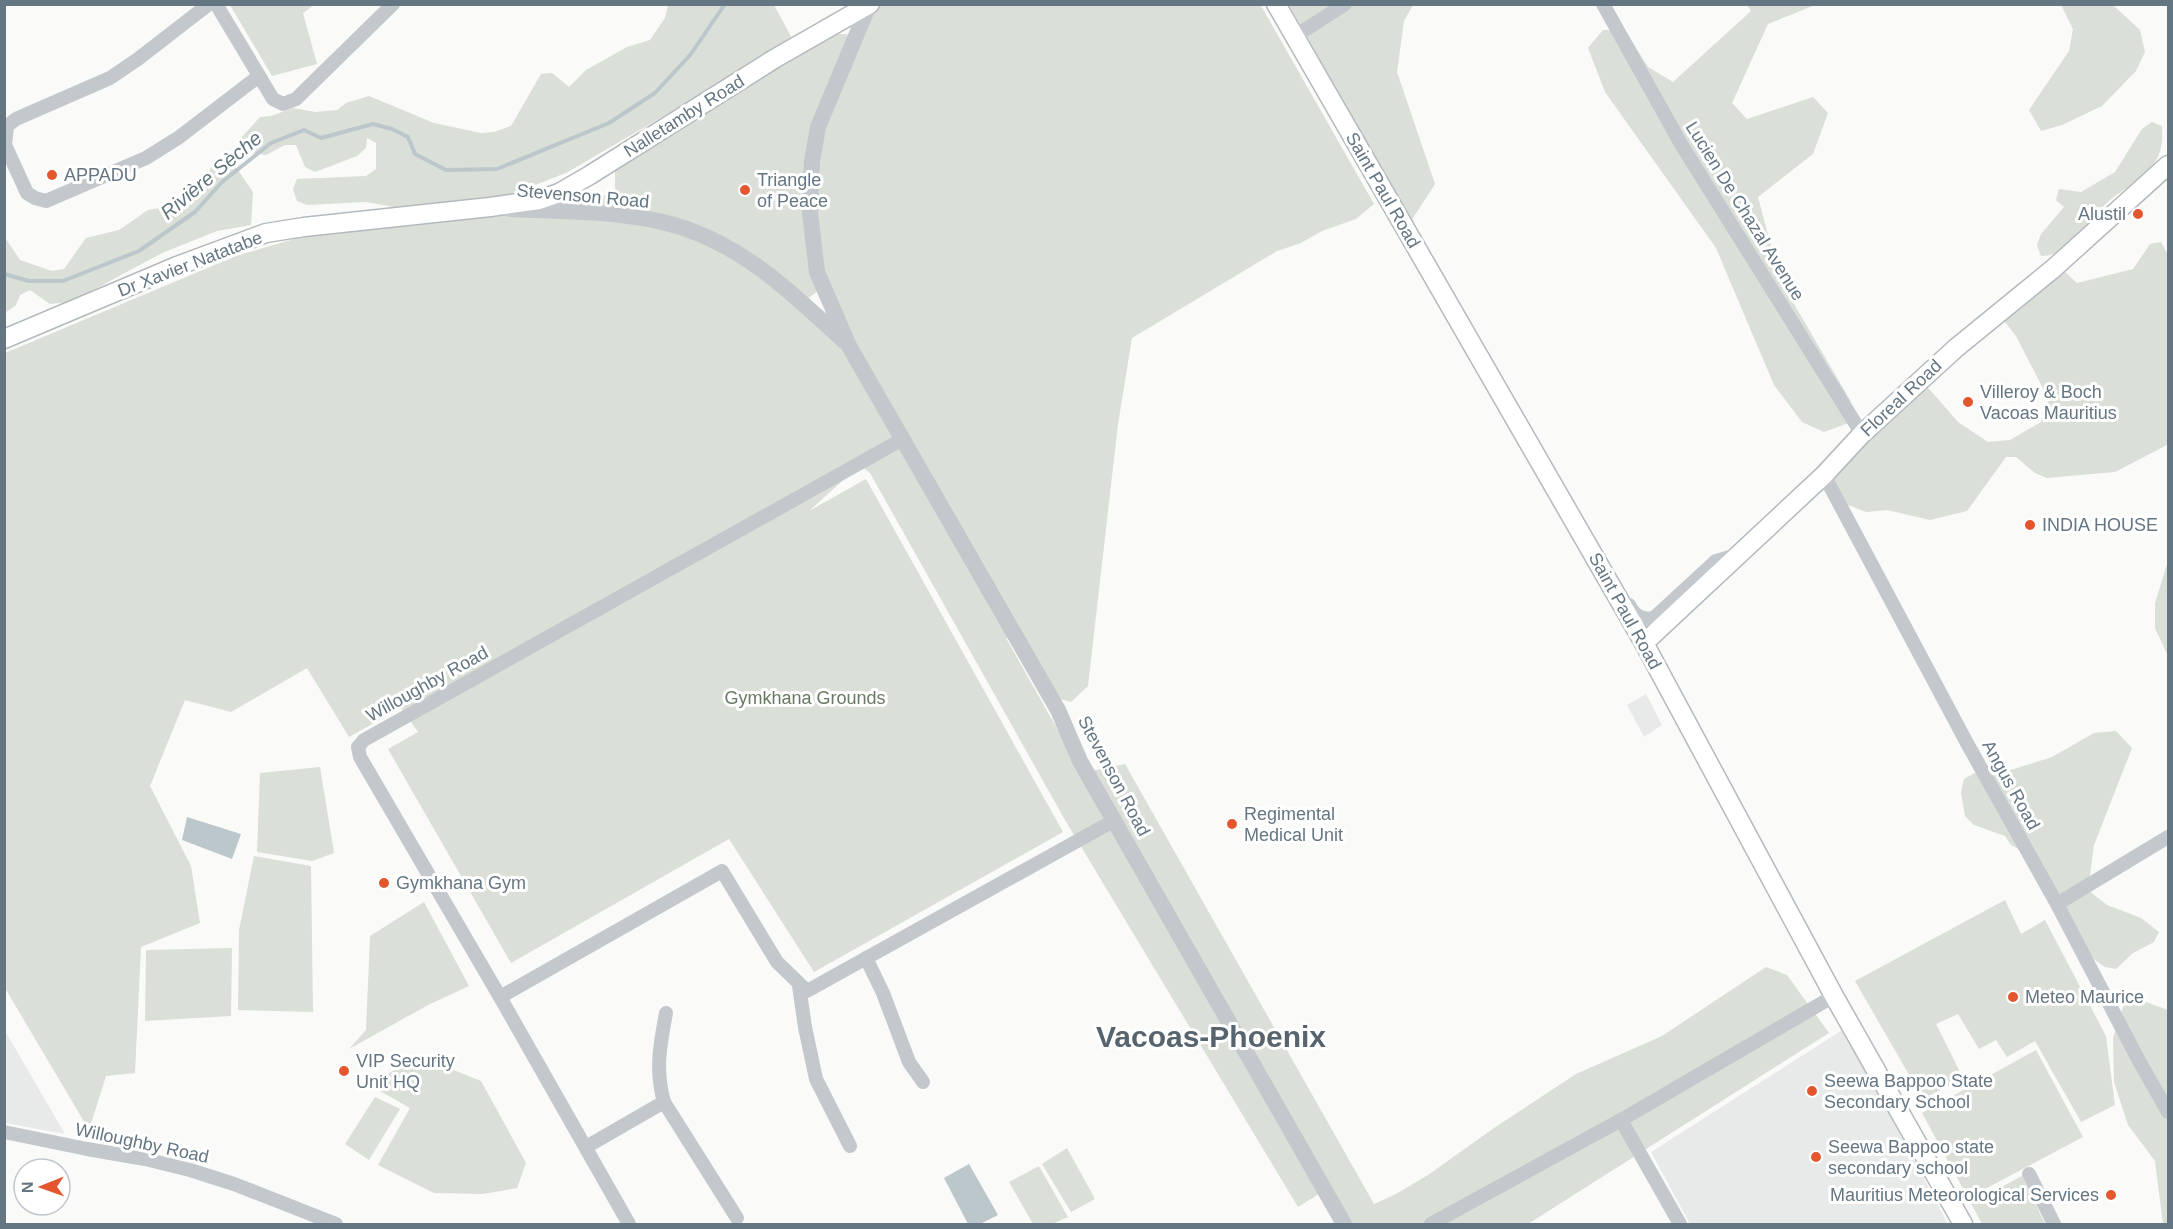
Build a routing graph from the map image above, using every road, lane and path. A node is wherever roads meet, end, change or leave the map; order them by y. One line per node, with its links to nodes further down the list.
1 (209, 4): 9 (street)
2 (216, 4): 9 (street)
3 (393, 4): 9 (street)
4 (1276, 4): 8 (main road, Saint Paul Road)
5 (1345, 4): 8 (street)
6 (1603, 4): 14 (street, Lucien De Chazal Avenue)
7 (869, 5): 11 (main road, Nalletamby Road); 13 (street, Stevenson Road)
8 (1294, 37): 18 (main road, Saint Paul Road)
9 (259, 76)
10 (2169, 165): 14 (main road, Floreal Road)
11 (490, 207): 12 (main road, Dr Xavier Natatabe); 13 (street, Stevenson Road)
12 (4, 339)
13 (849, 346): 15 (street, Stevenson Road)
14 (1862, 434): 16 (main road, Floreal Road)
15 (901, 440): 20 (street, Stevenson Road); 25 (street, Willoughby Road)
16 (1824, 475): 17 (main road, Floreal Road); 22 (street, Angus Road)
17 (1738, 554): 18 (street); 19 (main road, Floreal Road)
18 (1594, 555): 19 (main road, Saint Paul Road)
19 (1644, 643): 26 (main road, Saint Paul Road)
20 (1114, 820): 23 (street); 39 (street, Stevenson Road)
21 (2169, 837): 22 (street)
22 (2057, 904): 30 (street, Angus Road)
23 (866, 958): 24 (street); 28 (street)
24 (799, 986): 25 (street); 33 (street)
25 (500, 996): 34 (street, Willoughby Road)
26 (1834, 996): 31 (street); 42 (main road, Saint Paul Road)
27 (666, 1013): 29 (street)
28 (923, 1082)
29 (664, 1102): 34 (street); 36 (street)
30 (2169, 1112)
31 (1621, 1120): 40 (street); 41 (street)
32 (4, 1132): 37 (street, Willoughby Road)
33 (850, 1146)
34 (586, 1147): 38 (street, Willoughby Road)
35 (2029, 1174): 43 (street)
36 (737, 1218)
37 (336, 1224)
38 (629, 1224)
39 (1344, 1224)
40 (1431, 1224)
41 (1680, 1224)
42 (1963, 1224)
43 (2054, 1224)

